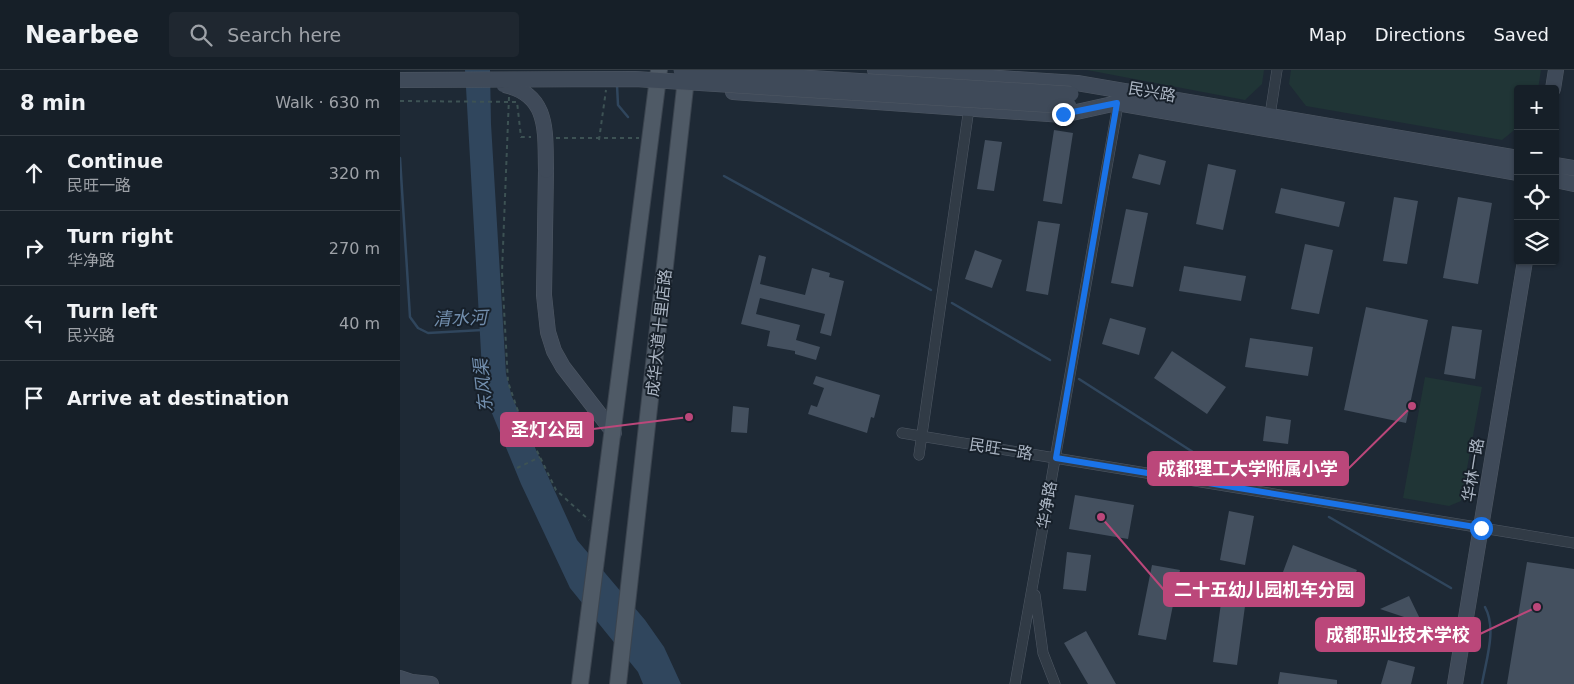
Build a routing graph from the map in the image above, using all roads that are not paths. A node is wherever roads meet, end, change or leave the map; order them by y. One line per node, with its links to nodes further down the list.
1 (659, 70): 11 (main road, 成华大道十里店路)
2 (680, 70): 14 (main road, bridge)
3 (687, 70): 12 (main road, 成华大道十里店路)
4 (875, 70): 7 (main road, 民兴路)
5 (1277, 70): 16 (street)
6 (1556, 70): 10 (main road)
7 (980, 73): 13 (main road, 民兴路)
8 (400, 80): 9 (main road, bridge)
9 (486, 81): 14 (main road, bridge); 24 (main road, bridge)
10 (1554, 85)
11 (656, 88): 12 (main road, 民兴路); 24 (main road, 成华大道十里店路)
12 (685, 89): 15 (main road, 民兴路); 33 (main road, 成华大道十里店路)
13 (1119, 97): 14 (main road); 15 (main road, 民兴路); 16 (main road, 民兴路); 20 (main road, 民兴路); 28 (street, 华净路)
14 (1070, 100)
15 (969, 108): 26 (street)
16 (1270, 115): 17 (main road, 民兴路)
17 (1514, 157)
18 (1559, 166): 19 (main road)
19 (1574, 168)
20 (1514, 172)
21 (1559, 181): 22 (main road)
22 (1574, 184)
23 (1524, 265): 29 (main road, 华林一路)
24 (614, 433): 35 (main road, 成华大道十里店路)
25 (902, 433): 26 (street, 民旺一路)
26 (922, 436): 27 (street); 28 (street, 民旺一路)
27 (919, 455)
28 (1056, 458): 29 (street, 民旺一路); 31 (street, 华净路)
29 (1481, 528): 30 (street, 民旺一路); 38 (main road, 华林一路)
30 (1574, 543)
31 (1035, 574): 36 (street, 华净路); 37 (street)
32 (400, 678): 34 (main road)
33 (618, 682)
34 (430, 684)
35 (580, 684)
36 (1015, 684)
37 (1054, 684)
38 (1455, 684)

